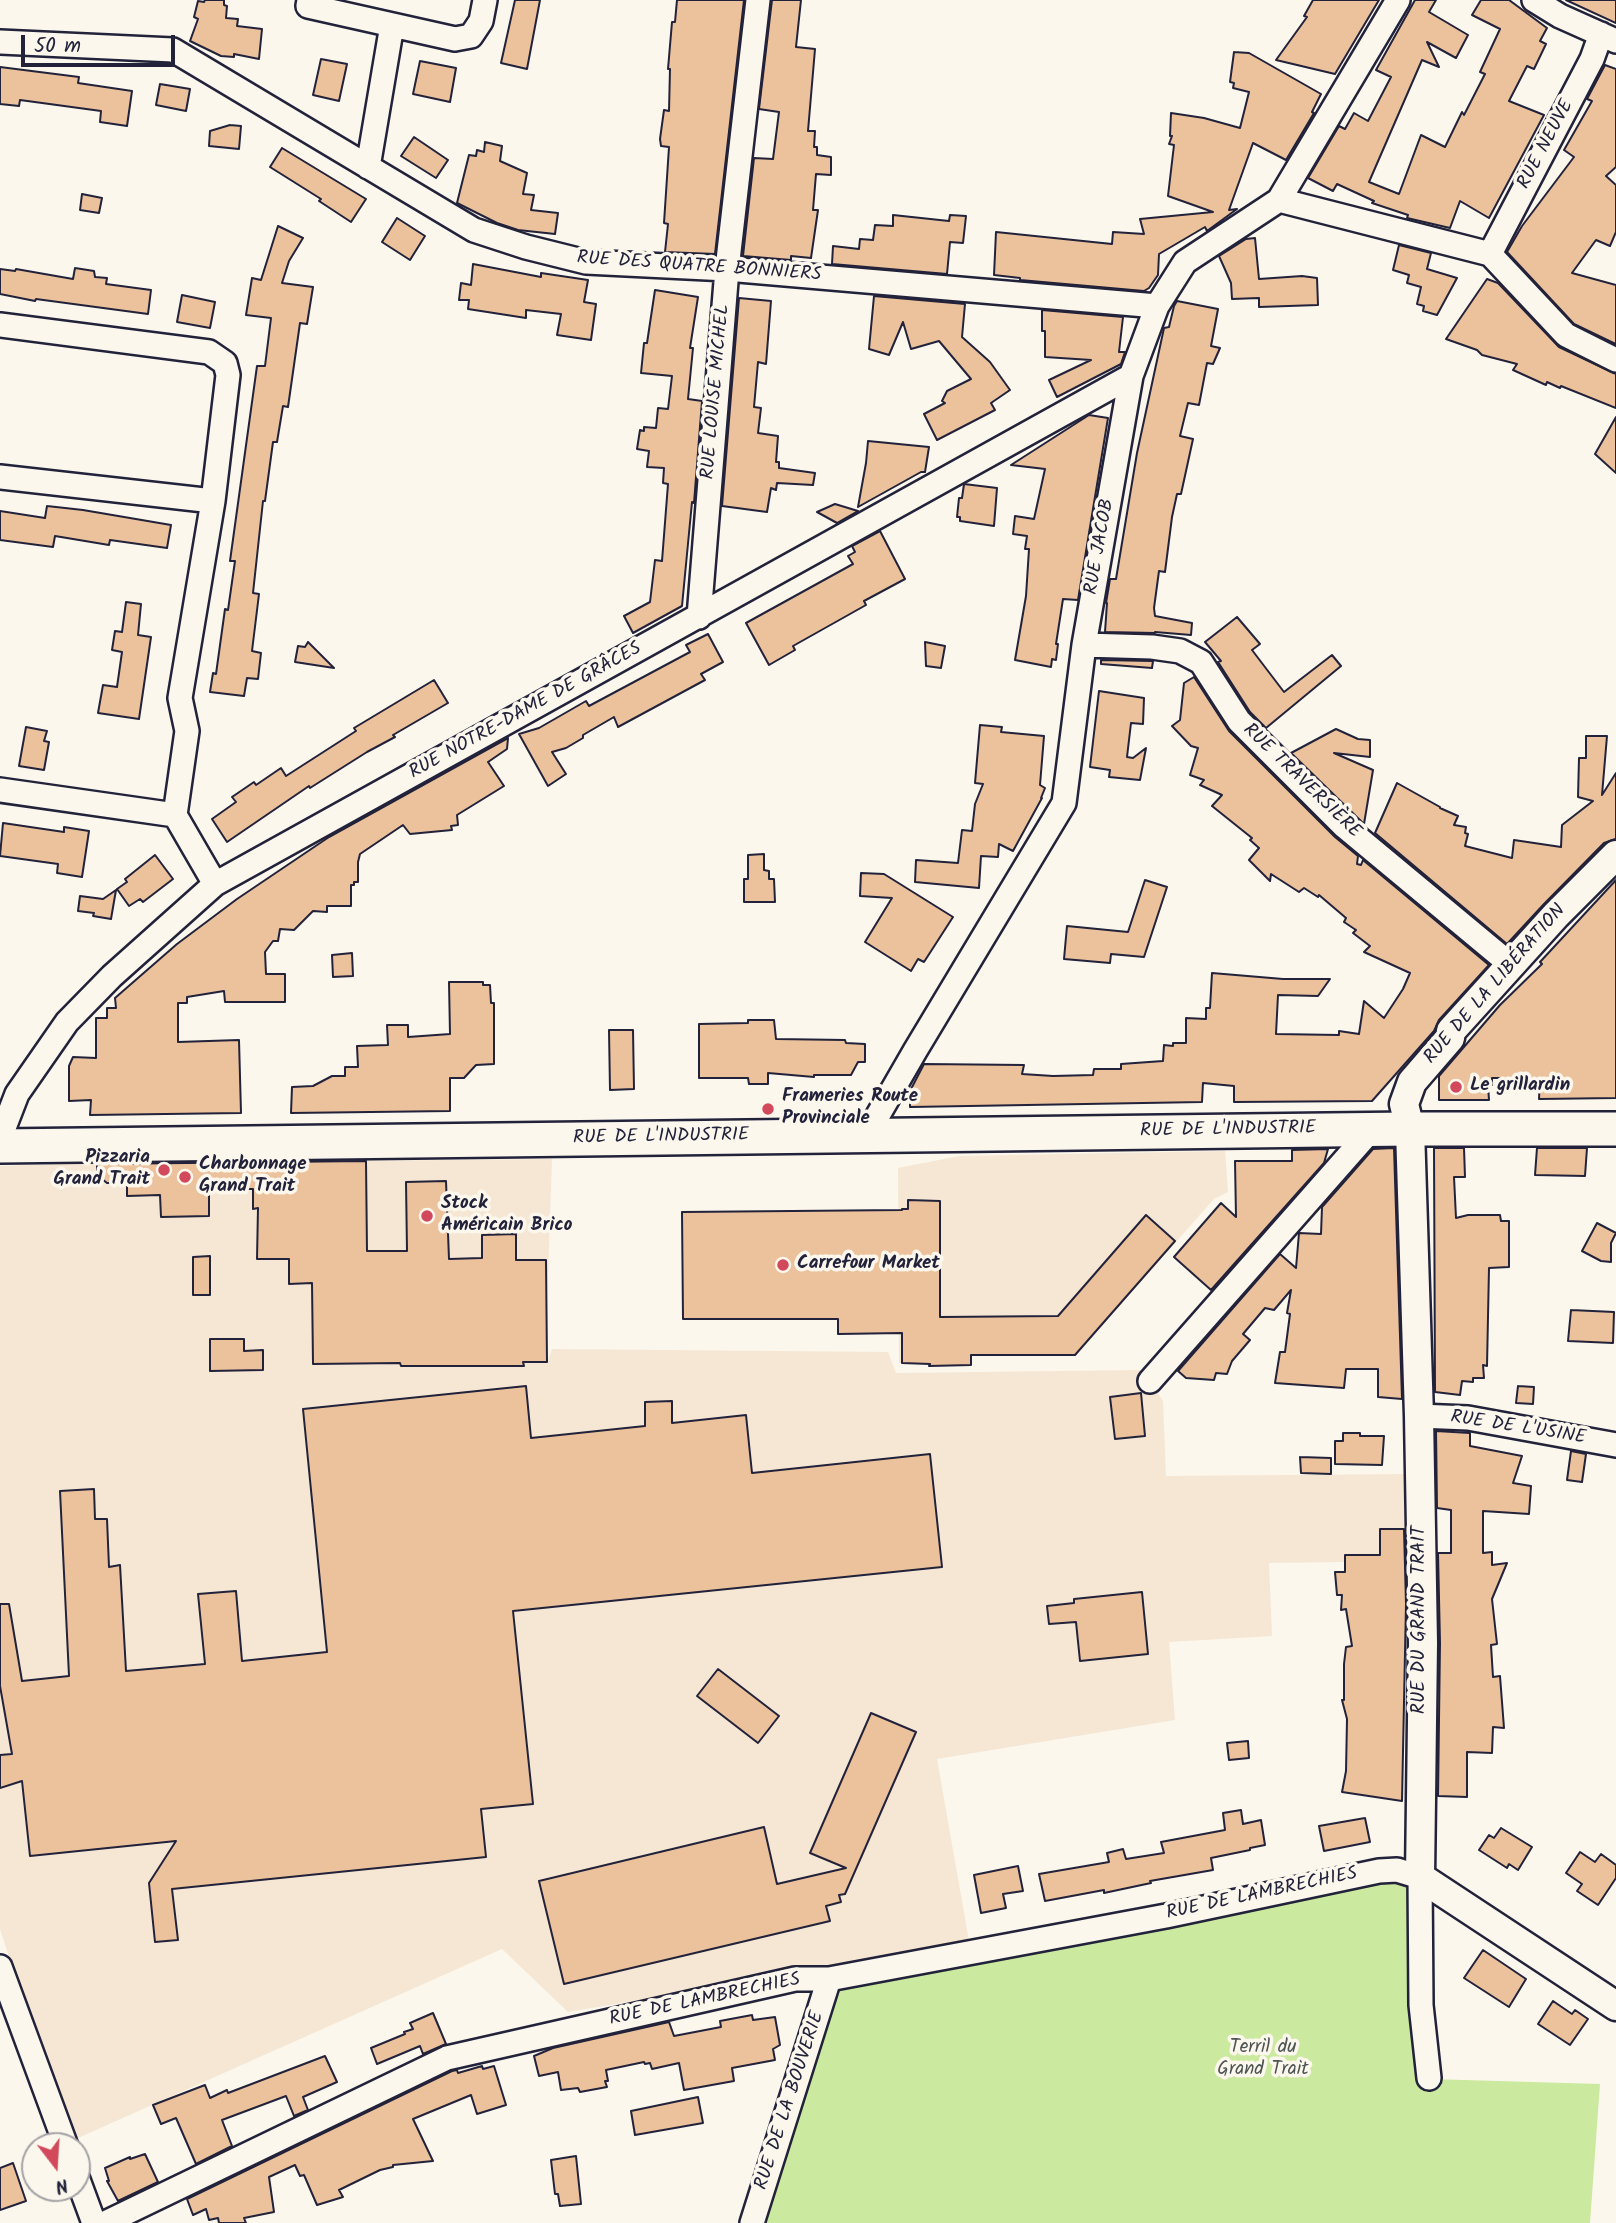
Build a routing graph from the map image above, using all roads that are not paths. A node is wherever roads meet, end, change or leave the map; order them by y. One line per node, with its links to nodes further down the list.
1 (309, 0): 6 (street)
2 (485, 0): 6 (street)
3 (758, 0): 12 (street, RUE LOUISE MICHEL)
4 (1398, 0): 10 (street, RUE JACOB)
5 (1534, 0): 7 (street)
6 (391, 25): 9 (street)
7 (1609, 37): 11 (street, RUE NEUVE)
8 (0, 42): 9 (street, RUE DES QUATRE BONNIERS)
9 (368, 167): 12 (street, RUE DES QUATRE BONNIERS)
10 (1279, 200): 11 (street); 13 (street, RUE JACOB)
11 (1490, 254): 15 (street)
12 (727, 269): 13 (street, RUE DES QUATRE BONNIERS); 19 (street, RUE LOUISE MICHEL)
13 (1157, 306): 16 (street, RUE JACOB)
14 (0, 326): 18 (street)
15 (1616, 360)
16 (1131, 376): 19 (street, RUE NOTRE-DAME DE GRÂCES); 20 (street, RUE JACOB)
17 (0, 477): 18 (street)
18 (213, 501): 22 (street)
19 (699, 617): 24 (street, RUE NOTRE-DAME DE GRÂCES)
20 (1084, 645): 25 (street, RUE TRAVERSIÈRE); 29 (street, RUE JACOB)
21 (0, 790): 22 (street)
22 (175, 815): 24 (street)
23 (1616, 855): 25 (street, RUE DE LA LIBÉRATION)
24 (215, 884): 30 (street, RUE NOTRE-DAME DE GRÂCES)
25 (1511, 965): 27 (street, RUE DE LA LIBÉRATION)
26 (1372, 1129): 27 (main road, RUE DE L'INDUSTRIE); 29 (main road, RUE DE L'INDUSTRIE); 32 (street)
27 (1410, 1129): 28 (main road, RUE DE L'INDUSTRIE); 33 (street, RUE DU GRAND TRAIT)
28 (1616, 1129)
29 (866, 1136): 31 (main road, RUE DE L'INDUSTRIE)
30 (0, 1139)
31 (0, 1146)
32 (1150, 1381)
33 (1419, 1416): 34 (street, RUE DE L'USINE); 35 (street, RUE DU GRAND TRAIT)
34 (1616, 1445)
35 (1419, 1877): 37 (street, RUE DE LAMBRECHIES); 38 (street); 39 (street)
36 (0, 1967): 40 (street)
37 (829, 1979): 43 (street, RUE DE LAMBRECHIES); 44 (street, RUE DE LA BOUVERIE)
38 (1616, 2006)
39 (1429, 2078)
40 (60, 2132)
41 (86, 2202): 42 (street)
42 (94, 2223)
43 (106, 2223)
44 (752, 2223)

